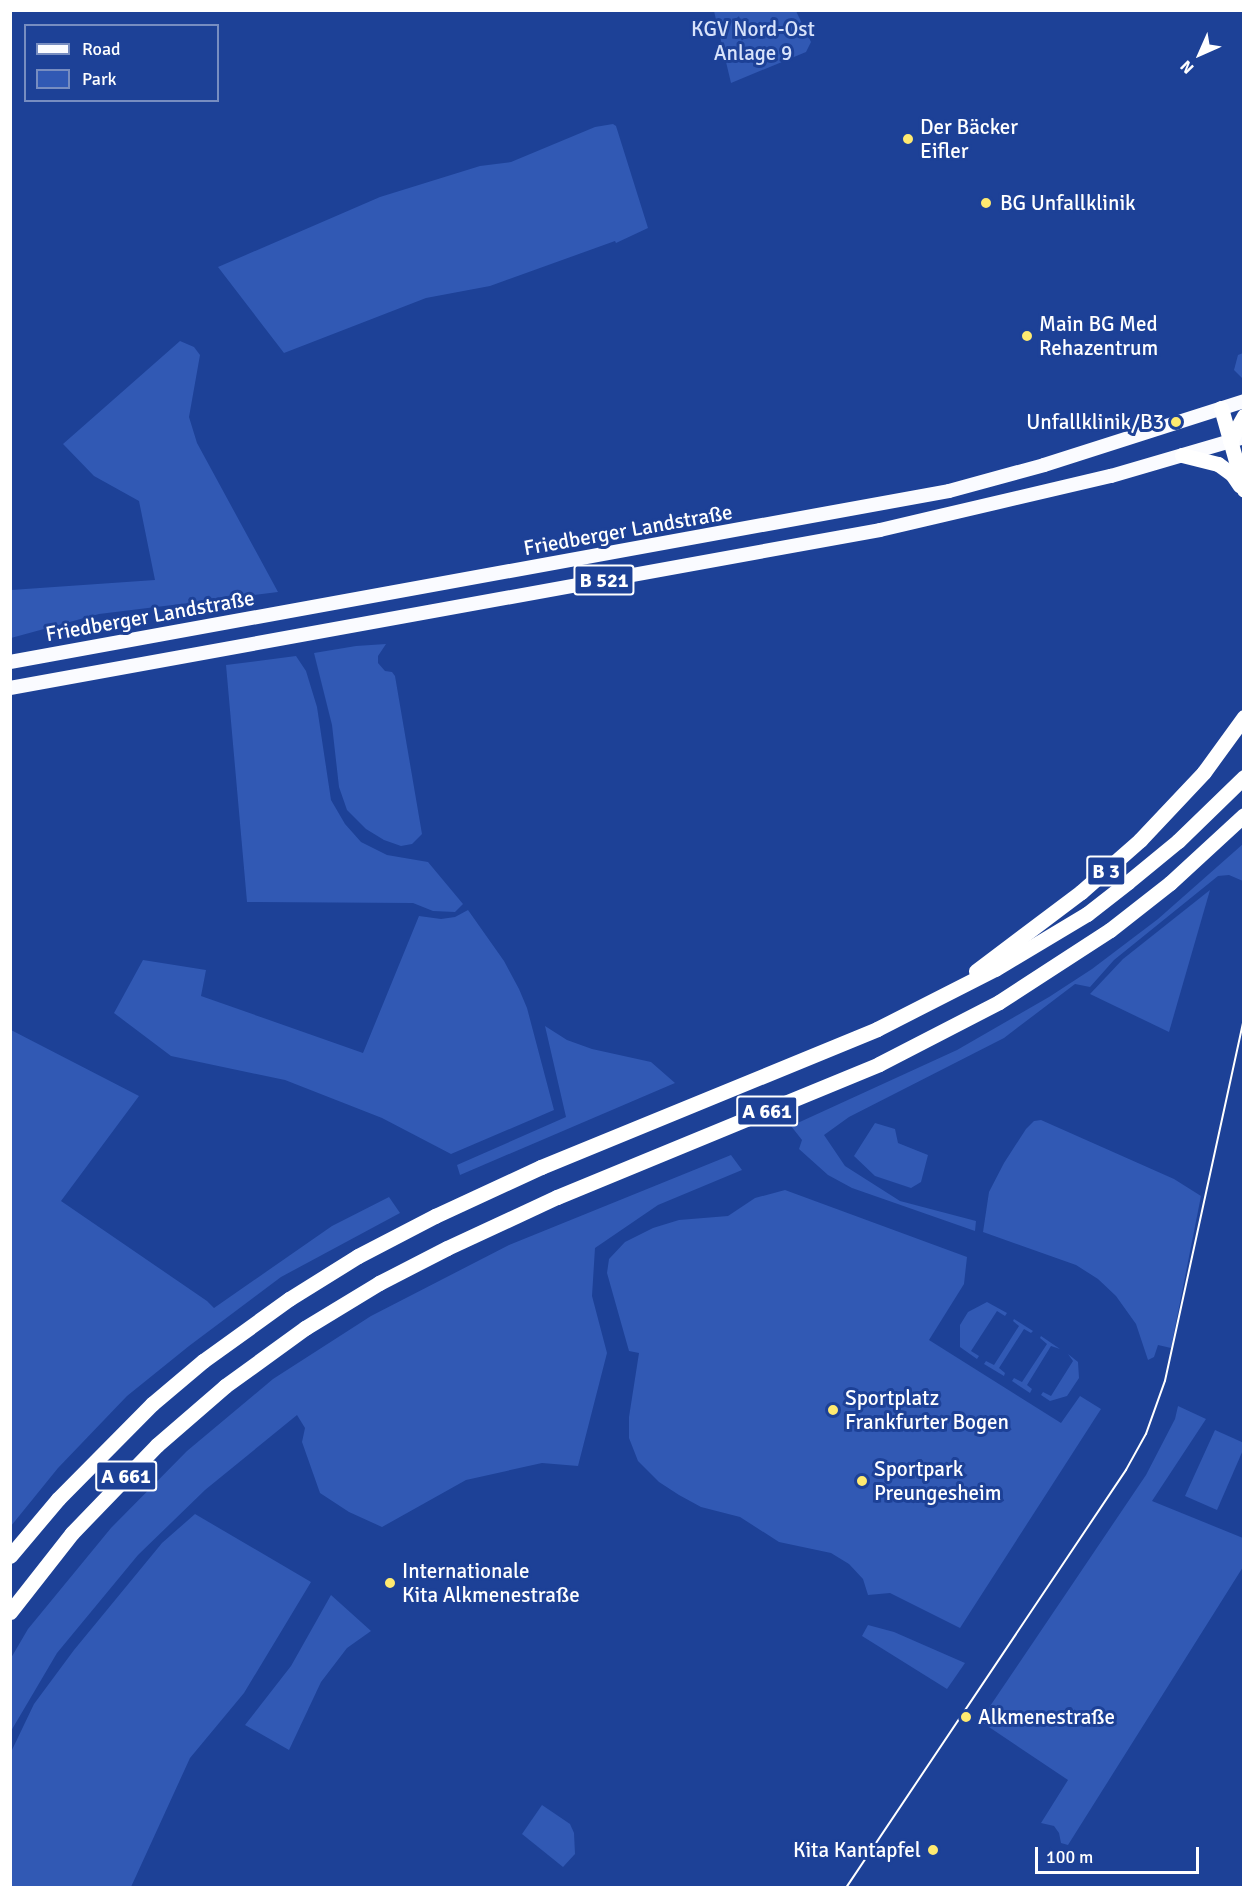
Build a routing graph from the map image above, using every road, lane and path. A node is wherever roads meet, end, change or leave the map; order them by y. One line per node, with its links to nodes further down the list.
1 (1244, 401): 2 (main road, Friedberger Landstraße / B 521)
2 (1221, 408): 4 (highway); 7 (main road, Friedberger Landstraße / B 521)
3 (1244, 416): 4 (highway)
4 (1237, 439): 5 (main road, B 521); 6 (highway)
5 (1182, 455): 6 (highway); 8 (main road, B 521)
6 (1244, 490)
7 (10, 662)
8 (10, 687)
9 (1244, 717): 12 (highway, B 3)
10 (1244, 777): 12 (highway, A 661)
11 (1244, 815): 14 (highway, A 661)
12 (942, 997): 13 (highway, A 661)
13 (10, 1556)
14 (10, 1612)

